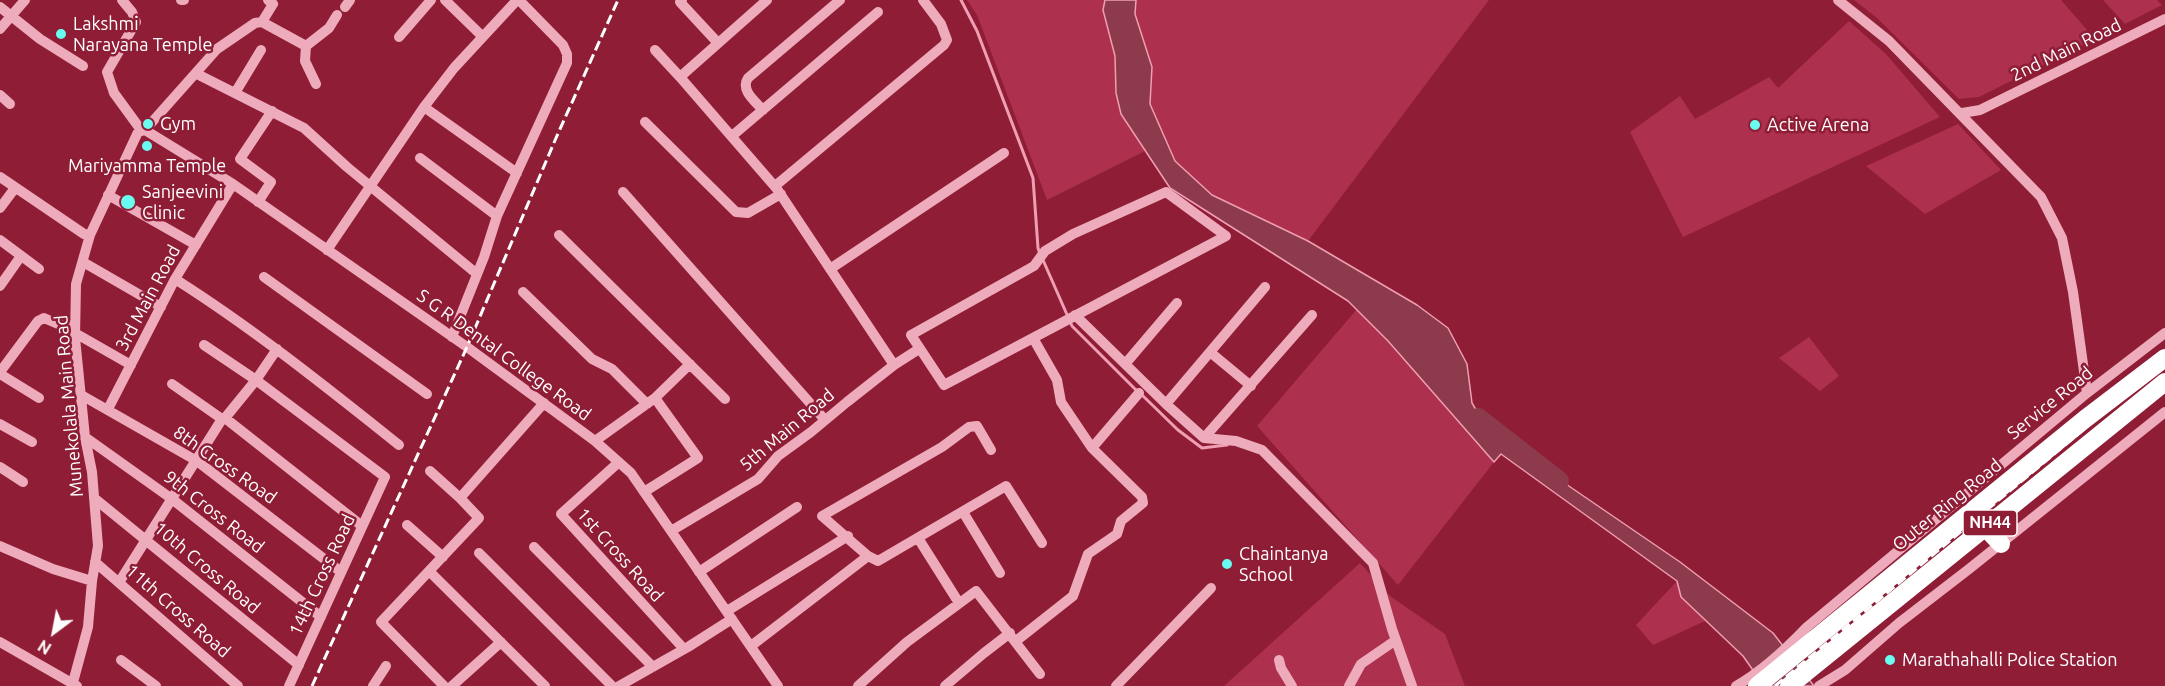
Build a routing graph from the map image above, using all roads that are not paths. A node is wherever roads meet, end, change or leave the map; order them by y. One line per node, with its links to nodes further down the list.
1 (25, 0): 15 (street)
2 (268, 0): 17 (street)
3 (431, 0): 19 (street)
4 (445, 0): 20 (street)
5 (518, 0): 20 (street); 41 (street)
6 (682, 0): 21 (street)
7 (767, 0): 21 (street)
8 (840, 0): 33 (street)
9 (923, 0): 46 (street)
10 (1838, 0): 35 (street)
11 (128, 2): 37 (street)
12 (0, 7): 15 (street)
13 (344, 7): 22 (street)
14 (878, 12): 33 (street)
15 (11, 16): 18 (street); 25 (street)
16 (2165, 19): 35 (street, 2nd Main Road)
17 (262, 22): 22 (street); 26 (street, Munekolala Main Road)
18 (0, 29)
19 (399, 37)
20 (483, 37): 32 (street)
21 (718, 43): 27 (street)
22 (306, 46): 28 (street)
23 (261, 50): 29 (street)
24 (655, 50): 27 (street)
25 (82, 66)
26 (197, 74): 29 (street); 37 (street, Munekolala Main Road)
27 (680, 77): 38 (street)
28 (316, 84)
29 (235, 93): 34 (street)
30 (0, 95): 31 (street)
31 (10, 104)
32 (424, 107): 41 (street); 44 (street)
33 (763, 110): 38 (street)
34 (272, 111): 44 (street); 49 (street)
35 (1962, 113): 90 (street)
36 (645, 122): 46 (street)
37 (141, 131): 43 (street, S G R Dental College Road); 48 (street, Munekolala Main Road)
38 (732, 136): 46 (street)
39 (1004, 153): 60 (street)
40 (420, 158): 51 (street)
41 (517, 173): 51 (street)
42 (0, 177): 45 (street)
43 (233, 184): 49 (street, S G R Dental College Road); 55 (street, 3rd Main Road)
44 (371, 185): 56 (street); 61 (street)
45 (15, 188): 50 (street); 52 (street)
46 (778, 190): 60 (street)
47 (623, 192): 101 (street)
48 (108, 195): 52 (street, Munekolala Main Road); 55 (street)
49 (258, 202): 56 (street, S G R Dental College Road)
50 (0, 208)
51 (498, 216): 61 (street)
52 (90, 235): 58 (street, Munekolala Main Road)
53 (559, 235): 81 (street)
54 (0, 240): 57 (street)
55 (196, 245): 63 (street, 3rd Main Road)
56 (327, 250): 73 (street, S G R Dental College Road)
57 (21, 256): 59 (street); 64 (street)
58 (82, 262): 68 (street); 71 (street, Munekolala Main Road)
59 (39, 269)
60 (830, 269): 83 (street)
61 (477, 274): 73 (street)
62 (264, 277): 91 (street)
63 (175, 279): 68 (street, 3rd Main Road); 76 (street)
64 (0, 286)
65 (1265, 287): 78 (street)
66 (523, 292): 95 (street)
67 (1177, 303): 80 (street)
68 (161, 307): 82 (street, 3rd Main Road)
69 (1312, 315): 88 (street)
70 (1071, 318): 74 (street); 77 (street); 80 (street)
71 (75, 330): 82 (street); 84 (street); 92 (street, Munekolala Main Road)
72 (2165, 333): 90 (street, Service Road)
73 (452, 337): 96 (street, S G R Dental College Road)
74 (1033, 338): 77 (street); 108 (street)
75 (204, 345): 85 (street)
76 (277, 349): 85 (street); 107 (street)
77 (919, 349): 83 (street, 5th Main Road)
78 (1210, 352): 88 (street); 97 (street)
79 (2165, 358): 152 (highway, Outer Ring Road / NH44)
80 (1126, 363): 97 (street)
81 (690, 364): 94 (street); 95 (street)
82 (130, 365): 98 (street, 3rd Main Road)
83 (894, 365): 101 (street, 5th Main Road)
84 (0, 373): 93 (street)
85 (256, 380): 100 (street); 122 (street, 14th Cross Road)
86 (2165, 382): 123 (highway, NH44)
87 (172, 384): 100 (street)
88 (1251, 386): 104 (street)
89 (1138, 393): 108 (street)
90 (2087, 393): 152 (street, Service Road)
91 (427, 394)
92 (82, 396): 98 (street, 8th Cross Road); 103 (street, Munekolala Main Road)
93 (39, 398)
94 (725, 399)
95 (651, 401): 105 (street); 115 (street)
96 (544, 404): 105 (street, S G R Dental College Road); 117 (street)
97 (1166, 404): 104 (street)
98 (108, 409): 110 (street, 8th Cross Road)
99 (2165, 412): 129 (street)
100 (224, 418): 110 (street); 122 (street)
101 (825, 420): 124 (street, 5th Main Road)
102 (0, 424): 106 (street)
103 (85, 437): 116 (street, Munekolala Main Road); 118 (street, 9th Cross Road)
104 (1204, 438): 147 (street)
105 (595, 441): 111 (street, S G R Dental College Road)
106 (32, 442)
107 (399, 446)
108 (1092, 448): 146 (street)
109 (991, 450): 125 (street)
110 (196, 461): 118 (street); 137 (street, 8th Cross Road)
111 (619, 462): 115 (street, S G R Dental College Road); 151 (street, 1st Cross Road)
112 (0, 467): 114 (street)
113 (430, 471): 117 (street)
114 (23, 482)
115 (644, 492): 124 (street, S G R Dental College Road)
116 (94, 498): 127 (street, 10th Cross Road); 135 (street, Munekolala Main Road)
117 (460, 498): 134 (street)
118 (172, 499): 127 (street); 145 (street, 9th Cross Road)
119 (797, 507): 138 (street)
120 (963, 512): 126 (street); 128 (street); 139 (street)
121 (407, 525): 134 (street)
122 (362, 526): 137 (street, 14th Cross Road)
123 (1985, 527): 129 (highway); 179 (highway, NH44)
124 (671, 531): 138 (street, S G R Dental College Road)
125 (848, 536): 133 (street); 144 (street)
126 (918, 538): 133 (street); 143 (street)
127 (147, 539): 141 (street); 155 (street, 10th Cross Road)
128 (1042, 543)
129 (2001, 544): 160 (street)
130 (0, 546): 140 (street)
131 (534, 546): 157 (street)
132 (479, 553): 169 (street)
133 (868, 556): 150 (street)
134 (443, 557): 136 (street)
135 (95, 562): 140 (street, Munekolala Main Road); 141 (street, 11th Cross Road)
136 (429, 571): 149 (street); 166 (street)
137 (341, 572): 145 (street, 14th Cross Road)
138 (699, 572): 144 (street, S G R Dental College Road)
139 (1000, 573)
140 (92, 581): 161 (street, Munekolala Main Road)
141 (120, 581): 163 (street, 11th Cross Road)
142 (1211, 588): 174 (street)
143 (959, 603): 146 (street); 172 (street)
144 (729, 615): 150 (street, S G R Dental College Road); 151 (street)
145 (321, 617): 155 (street, 14th Cross Road)
146 (1013, 637): 158 (street); 173 (street)
147 (1396, 640): 176 (street); 177 (street)
148 (0, 642): 161 (street)
149 (501, 642): 167 (street); 168 (street)
150 (751, 646): 171 (street, S G R Dental College Road)
151 (684, 649): 157 (street)
152 (1795, 649): 159 (highway, Outer Ring Road / NH44)
153 (121, 660): 162 (street)
154 (1279, 660): 175 (street)
155 (299, 665): 164 (street, 14th Cross Road)
156 (386, 666): 165 (street)
157 (653, 666): 170 (street)
158 (1040, 674)
159 (1753, 682): 178 (street)
160 (1823, 682)
161 (74, 685)
162 (156, 686)
163 (238, 686)
164 (289, 686)
165 (373, 686)
166 (444, 686)
167 (452, 686)
168 (545, 686)
169 (612, 686)
170 (619, 686)
171 (778, 686)
172 (858, 686)
173 (945, 686)
174 (1116, 686)
175 (1292, 686)
176 (1349, 686)
177 (1412, 686)
178 (1736, 686)
179 (1788, 686)

